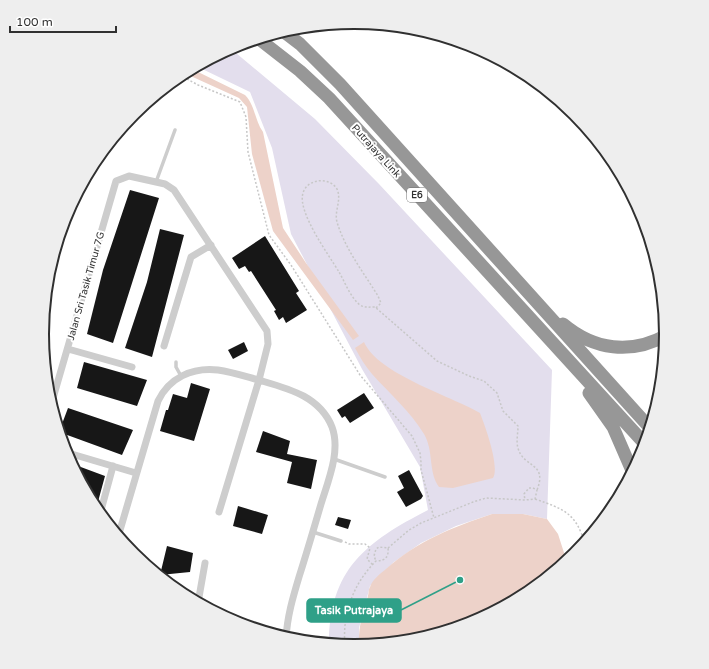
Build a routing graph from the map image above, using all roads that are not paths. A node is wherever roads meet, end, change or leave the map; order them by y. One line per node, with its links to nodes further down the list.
1 (290, 36): 6 (highway, Putrajaya Link / E6)
2 (264, 42): 10 (highway, Putrajaya Link / E6)
3 (175, 130): 4 (lane)
4 (156, 182): 5 (street); 9 (street, Jalan Sri Tasik Timur 7G)
5 (211, 245): 8 (street); 14 (street)
6 (532, 299): 7 (highway); 16 (highway, E6)
7 (660, 339)
8 (164, 346)
9 (68, 349): 12 (street); 15 (street, Jalan Sri Tasik Timur 7G)
10 (567, 360): 17 (highway, E6); 21 (highway)
11 (176, 362): 13 (lane)
12 (132, 367)
13 (181, 376): 14 (street); 22 (street)
14 (259, 380): 19 (street); 25 (street)
15 (55, 393)
16 (647, 424)
17 (641, 440)
18 (74, 455): 20 (street)
19 (334, 459): 23 (lane); 27 (street)
20 (113, 466): 22 (street); 24 (street)
21 (630, 466)
22 (136, 473): 26 (street)
23 (385, 477)
24 (102, 507)
25 (219, 512)
26 (120, 530)
27 (312, 532): 28 (lane); 31 (street)
28 (341, 540)
29 (205, 564): 30 (street)
30 (199, 597)
31 (287, 632)

